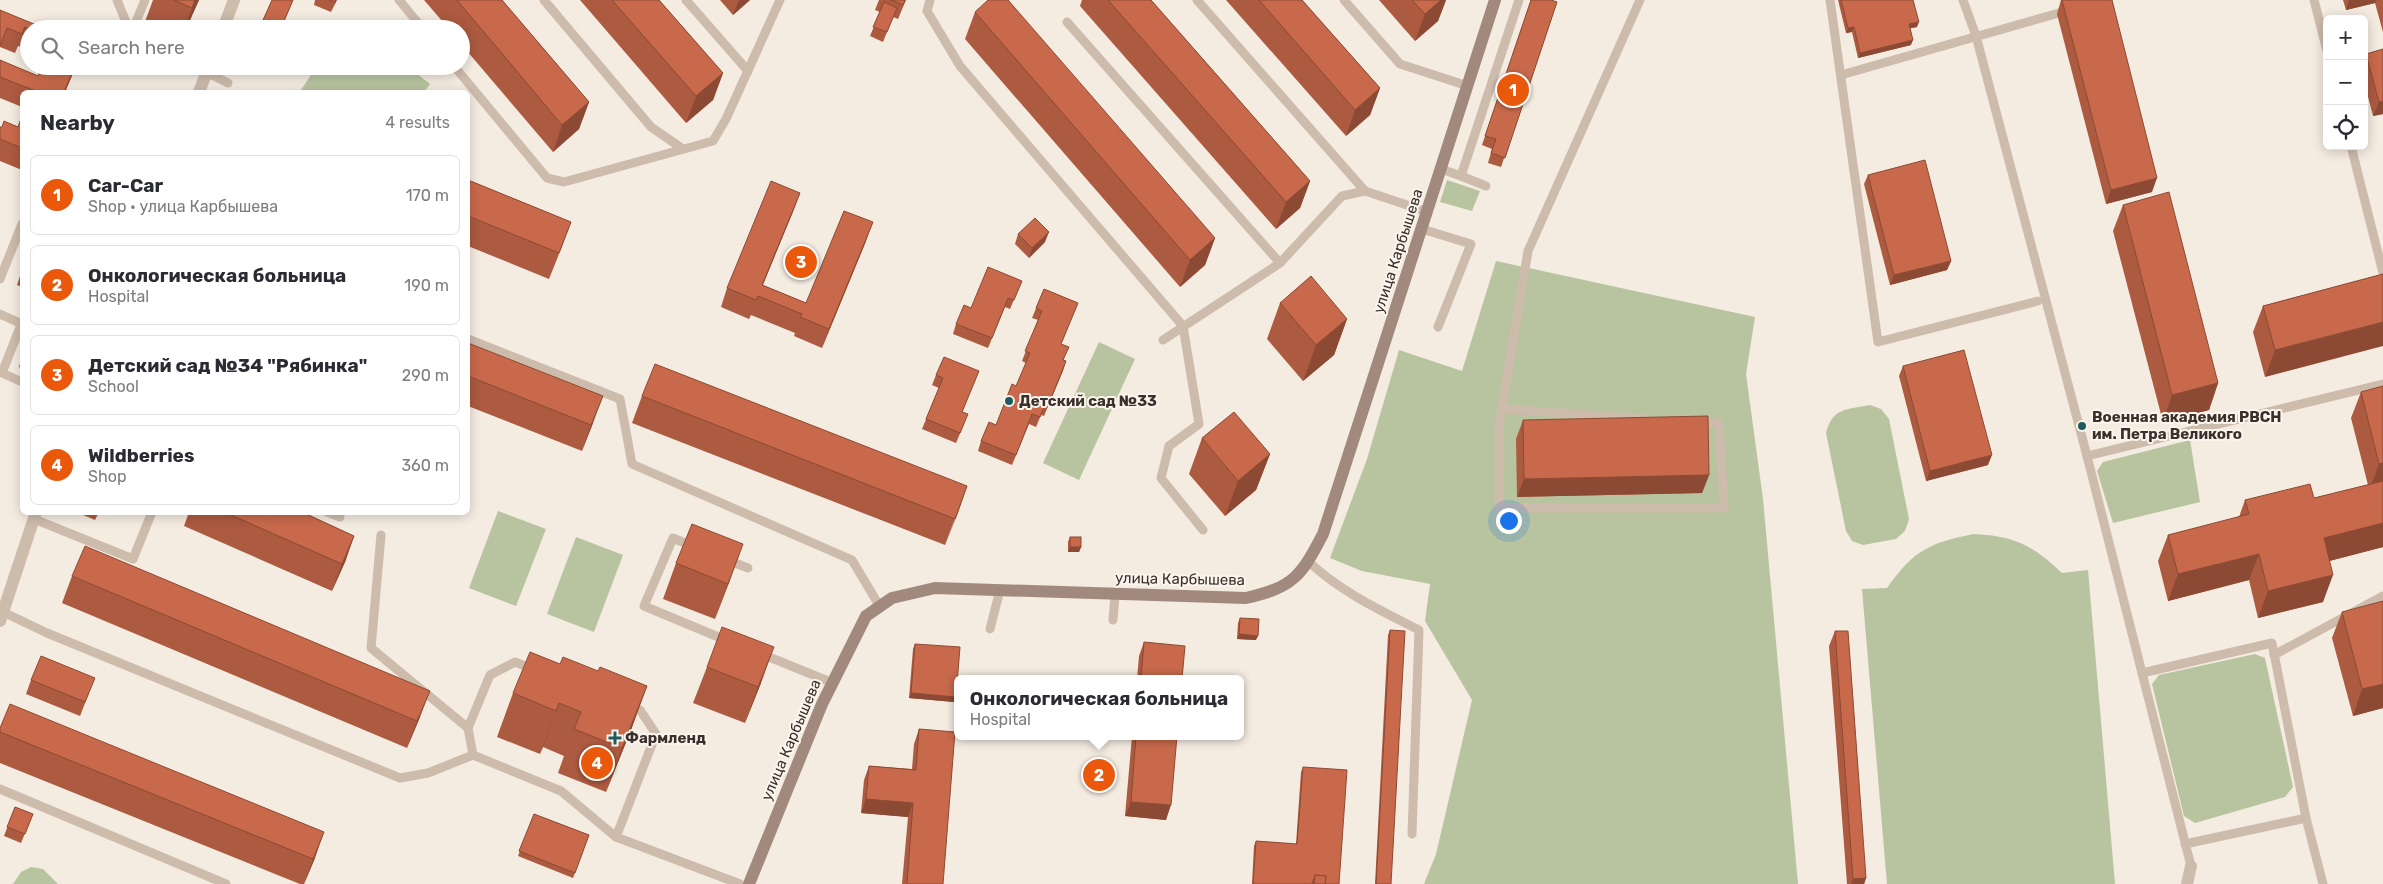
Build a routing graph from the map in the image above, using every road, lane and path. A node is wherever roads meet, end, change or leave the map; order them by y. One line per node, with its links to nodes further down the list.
1 (117, 0): 18 (lane)
2 (145, 0): 19 (lane)
3 (234, 0): 20 (street)
4 (399, 0): 21 (lane)
5 (544, 0): 33 (lane)
6 (686, 0): 25 (lane)
7 (780, 0): 25 (lane)
8 (930, 0): 48 (lane)
9 (1197, 0): 38 (lane)
10 (1344, 0): 31 (lane)
11 (1495, 0): 31 (street, улица Карбышева)
12 (1519, 0): 36 (lane)
13 (1640, 0): 55 (lane)
14 (1830, 0): 29 (lane)
15 (1963, 0): 24 (lane)
16 (2314, 0): 23 (lane)
17 (2076, 8): 24 (lane)
18 (127, 20)
19 (135, 20)
20 (226, 20)
21 (416, 20)
22 (1067, 22): 42 (lane)
23 (2323, 35)
24 (1976, 36): 29 (lane); 58 (lane)
25 (748, 71): 33 (lane)
26 (205, 75): 32 (street)
27 (217, 75): 30 (lane)
28 (461, 75): 33 (lane)
29 (1841, 75): 45 (lane)
30 (228, 83)
31 (1468, 86): 35 (street, улица Карбышева)
32 (199, 90)
33 (683, 149)
34 (2352, 150): 43 (lane)
35 (1441, 169): 36 (lane); 39 (street, улица Карбышева)
36 (1461, 176): 37 (lane)
37 (1486, 186)
38 (1365, 191): 39 (lane); 42 (lane)
39 (1428, 212): 40 (street, улица Карбышева)
40 (1422, 228): 49 (lane); 65 (street, улица Карбышева)
41 (20, 229): 44 (lane)
42 (1280, 263): 48 (lane)
43 (2383, 273)
44 (0, 279)
45 (2038, 301)
46 (0, 314): 47 (lane)
47 (20, 322)
48 (1183, 326): 52 (lane); 63 (lane)
49 (1438, 327)
50 (20, 328): 53 (lane)
51 (470, 340): 70 (lane)
52 (1163, 340)
53 (20, 381)
54 (2383, 384): 58 (lane)
55 (1502, 409): 56 (lane); 57 (lane)
56 (1650, 419)
57 (1690, 422)
58 (2087, 456): 78 (lane)
59 (151, 515): 61 (lane)
60 (334, 515): 62 (lane)
61 (35, 516): 71 (street)
62 (340, 518)
63 (1203, 530)
64 (381, 535): 81 (lane)
65 (1309, 562): 68 (street, улица Карбышева); 85 (lane)
66 (748, 568): 74 (lane)
67 (1000, 590): 68 (street, улица Карбышева); 70 (street, улица Карбышева); 73 (lane)
68 (1114, 595): 72 (lane)
69 (2383, 596): 76 (lane)
70 (880, 607): 79 (street, улица Карбышева)
71 (1, 617): 82 (lane)
72 (1114, 620)
73 (990, 629)
74 (734, 643)
75 (750, 650): 79 (lane)
76 (2274, 655): 78 (lane); 84 (lane)
77 (542, 672): 81 (lane)
78 (2142, 673): 87 (lane)
79 (833, 683): 91 (street, улица Карбышева)
80 (622, 703): 86 (lane)
81 (468, 728): 82 (lane)
82 (473, 754): 86 (lane)
83 (0, 789): 89 (lane)
84 (2306, 818): 87 (lane); 93 (lane)
85 (1412, 834)
86 (616, 837): 90 (lane)
87 (2185, 844): 88 (lane)
88 (2190, 866): 92 (street)
89 (226, 884)
90 (740, 884)
91 (749, 884)
92 (2188, 884)
93 (2323, 884)

